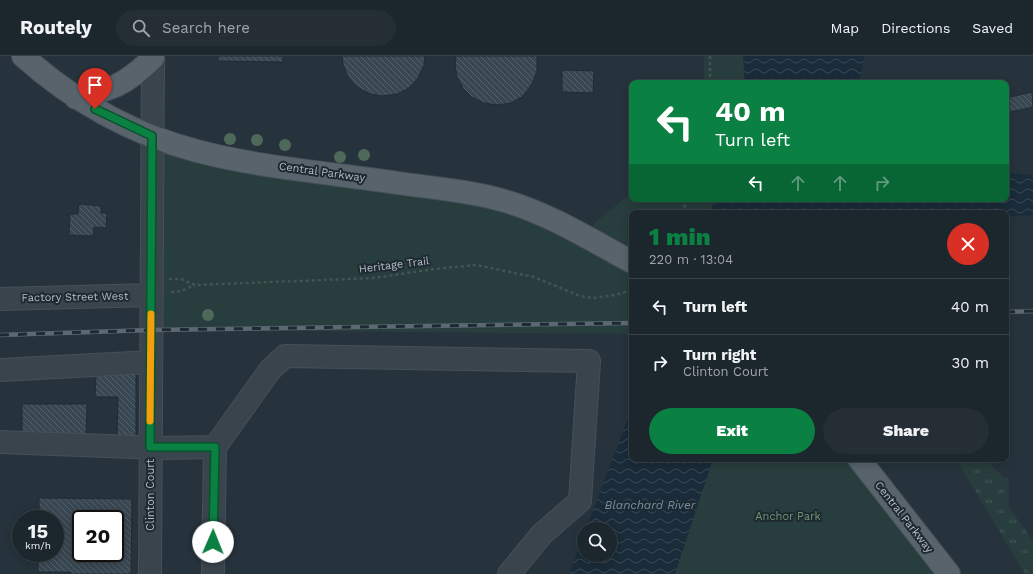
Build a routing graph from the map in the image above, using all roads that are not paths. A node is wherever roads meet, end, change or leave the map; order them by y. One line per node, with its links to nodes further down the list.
1 (23, 56): 3 (main road, Central Parkway)
2 (153, 57): 3 (main road); 4 (street, Clinton Court)
3 (76, 98): 4 (main road, Central Parkway)
4 (152, 136): 5 (main road, Central Parkway); 6 (street, Clinton Court)
5 (629, 260)
6 (151, 288): 7 (street, Factory Street West); 8 (street, Clinton Court)
7 (0, 299)
8 (151, 362): 9 (street); 11 (street, Clinton Court)
9 (0, 370)
10 (0, 442): 11 (street)
11 (150, 447): 12 (street); 14 (street, Clinton Court)
12 (215, 447): 15 (street); 16 (street)
13 (862, 462): 17 (main road, Central Parkway)
14 (150, 574)
15 (213, 574)
16 (508, 574)
17 (949, 574)

